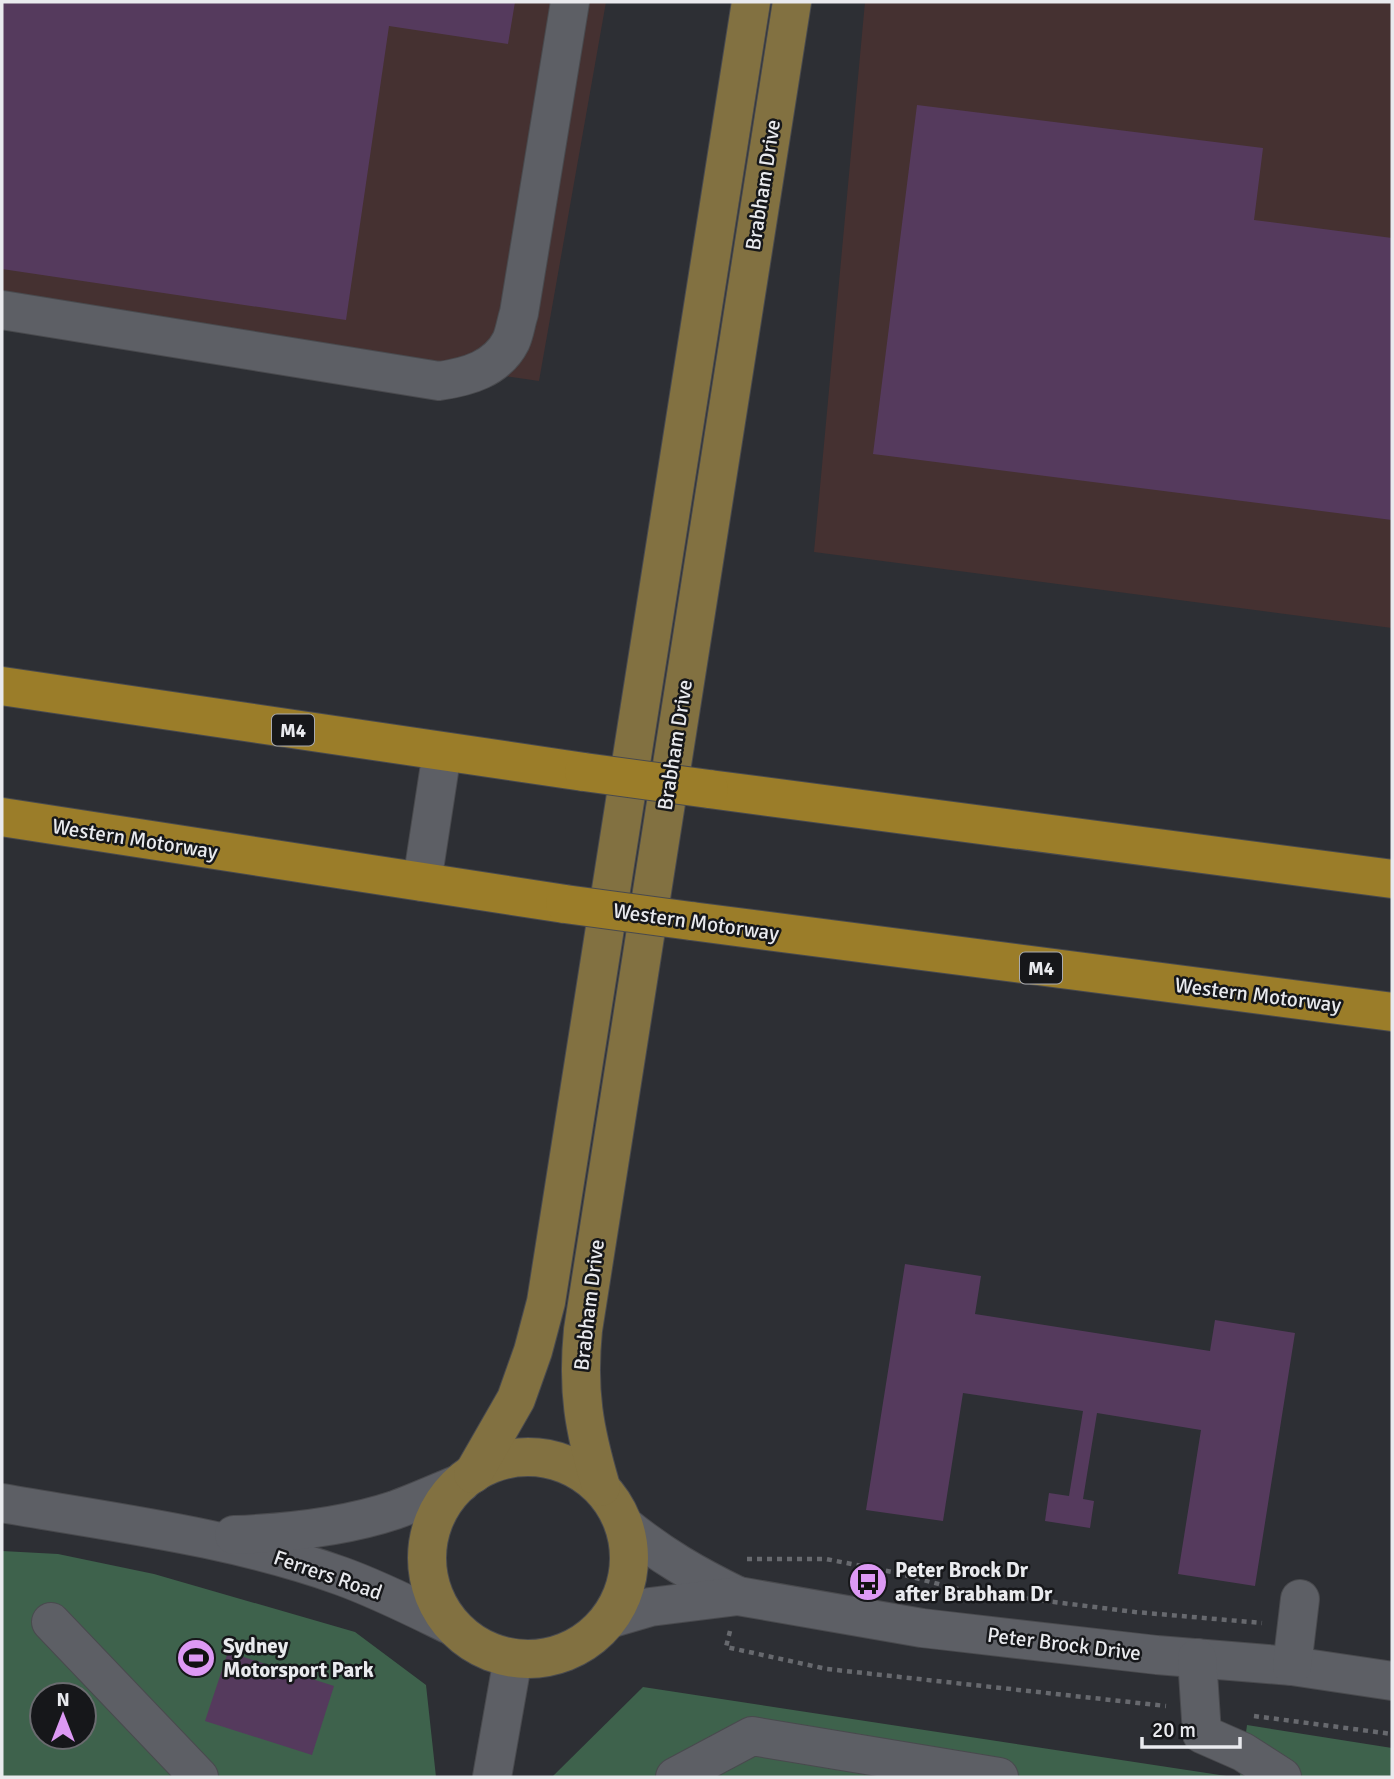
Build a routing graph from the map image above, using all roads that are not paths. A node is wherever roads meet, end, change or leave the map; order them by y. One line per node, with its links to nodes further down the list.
1 (570, 2): 4 (street)
2 (751, 2): 11 (main road, Brabham Drive)
3 (792, 2): 12 (main road, Brabham Drive)
4 (2, 310)
5 (2, 686): 6 (highway, M4)
6 (442, 752): 8 (highway, M4, bridge); 9 (street)
7 (2, 817): 9 (highway, Western Motorway / M4)
8 (1392, 879)
9 (422, 882): 10 (highway, Western Motorway / M4, bridge)
10 (1392, 1012)
11 (467, 1478): 12 (main road); 15 (street, Ferrers Road); 20 (main road)
12 (601, 1487): 14 (main road)
13 (2, 1503): 15 (street, Ferrers Road)
14 (625, 1526): 16 (street, Peter Brock Drive); 18 (main road)
15 (197, 1536): 20 (street, Ferrers Road)
16 (738, 1596): 18 (street, Peter Brock Drive); 22 (street, Peter Brock Drive)
17 (1297, 1613): 23 (street)
18 (609, 1619): 21 (main road)
19 (51, 1622): 25 (street)
20 (454, 1627): 21 (main road)
21 (513, 1658): 26 (street)
22 (1197, 1658): 23 (street, Peter Brock Drive); 29 (street)
23 (1292, 1667): 24 (street, Peter Brock Drive)
24 (1392, 1681)
25 (199, 1777)
26 (492, 1777)
27 (676, 1777): 28 (street)
28 (999, 1777)
29 (1282, 1777)

